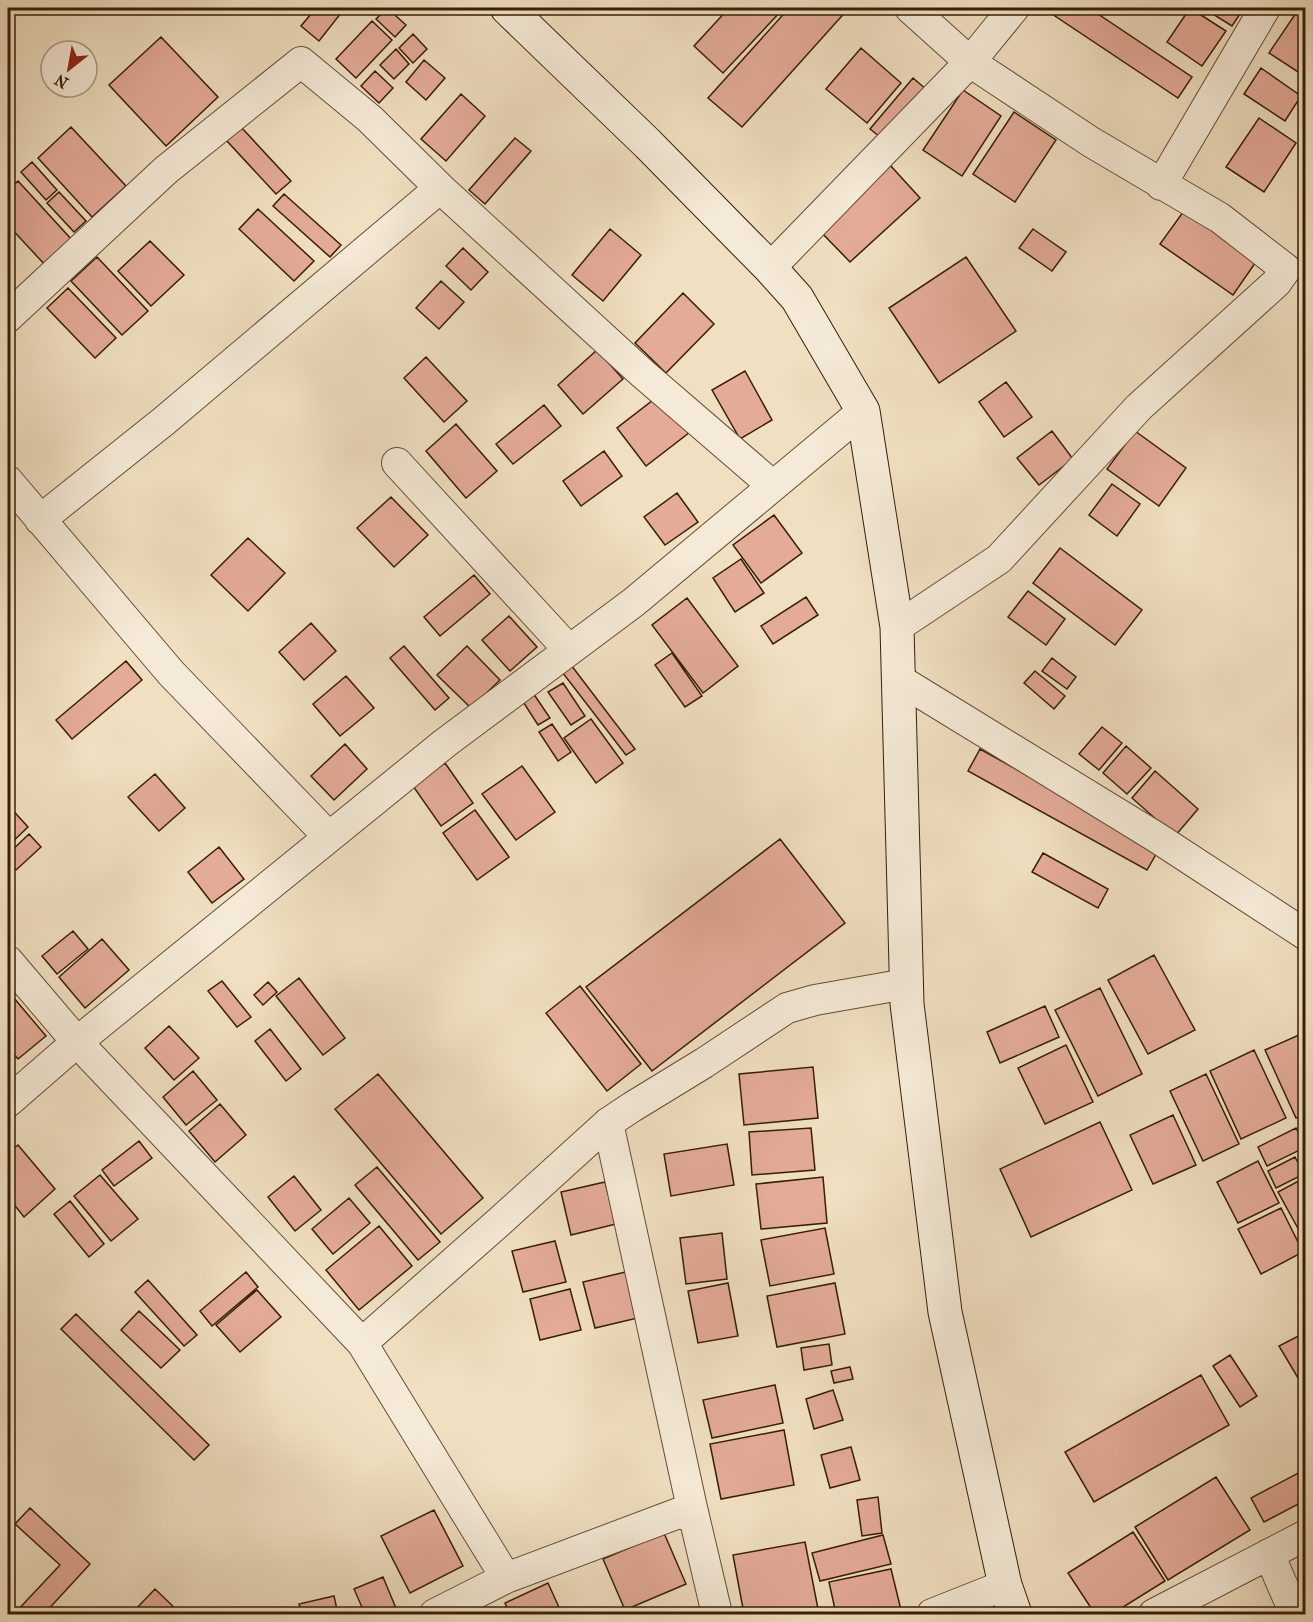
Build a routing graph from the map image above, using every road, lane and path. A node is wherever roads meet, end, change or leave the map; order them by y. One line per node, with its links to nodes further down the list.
1 (507, 8): 8 (main road)
2 (910, 8): 5 (street)
3 (1014, 8): 5 (street)
4 (1264, 8): 6 (street)
5 (970, 62): 6 (street); 8 (street)
6 (1161, 185): 9 (street)
7 (440, 188): 10 (street); 14 (street); 15 (street)
8 (770, 268): 11 (main road)
9 (1296, 275): 16 (street)
10 (8, 317)
11 (863, 411): 14 (street); 16 (main road)
12 (397, 463): 17 (street)
13 (8, 481): 15 (street)
14 (773, 486): 17 (street)
15 (40, 520): 19 (street)
16 (897, 627): 18 (main road)
17 (569, 650): 19 (street)
18 (898, 679): 20 (street); 22 (main road)
19 (329, 837): 23 (street)
20 (1305, 935)
21 (8, 960): 23 (street)
22 (906, 984): 25 (street); 31 (main road)
23 (77, 1042): 24 (street); 26 (street)
24 (8, 1102)
25 (608, 1123): 26 (street); 27 (street)
26 (362, 1343): 30 (street)
27 (692, 1508): 30 (street); 33 (street)
28 (1305, 1535): 29 (street)
29 (1269, 1554): 35 (street); 36 (street)
30 (506, 1578): 32 (street)
31 (1010, 1600): 34 (street)
32 (435, 1614)
33 (717, 1614)
34 (932, 1614)
35 (1154, 1614)
36 (1295, 1614)

